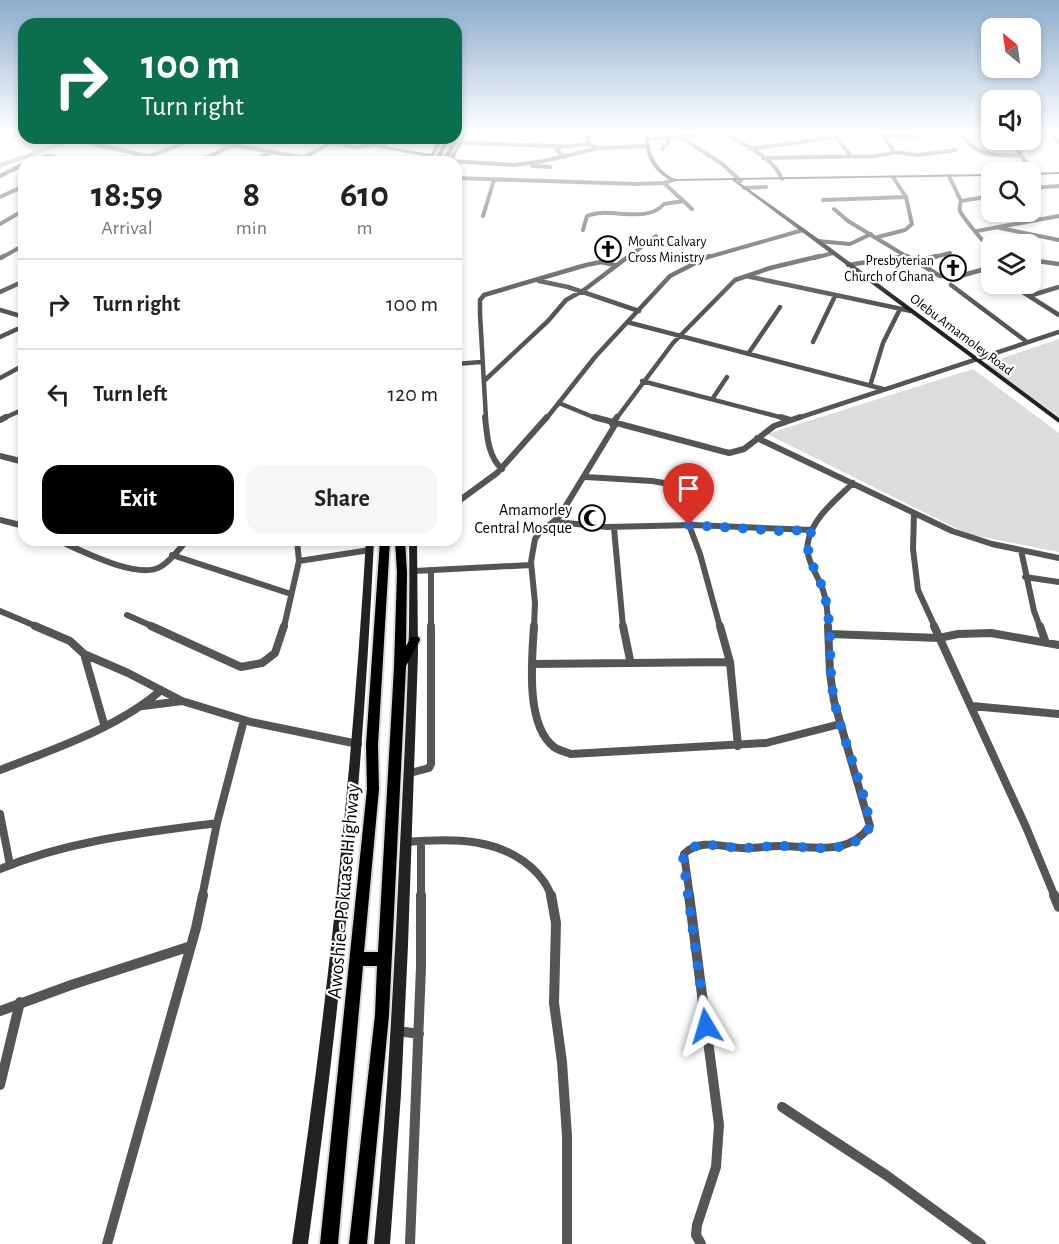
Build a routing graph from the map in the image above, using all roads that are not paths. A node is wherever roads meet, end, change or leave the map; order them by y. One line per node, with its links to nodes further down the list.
1 (14, 190): 7 (street)
2 (491, 190): 16 (street)
3 (671, 190): 11 (street)
4 (747, 190): 21 (street, Olebu Amamoley Road)
5 (901, 190): 8 (street)
6 (956, 190): 12 (street)
7 (0, 196)
8 (906, 197): 10 (street); 25 (street)
9 (981, 198): 12 (street)
10 (823, 200)
11 (683, 201): 13 (street); 20 (street)
12 (961, 201): 22 (street)
13 (693, 209)
14 (834, 209): 23 (street)
15 (18, 214): 18 (street)
16 (483, 216)
17 (1059, 216): 19 (street)
18 (0, 224)
19 (994, 228): 22 (street); 26 (street)
20 (583, 230)
21 (803, 231): 27 (street, Olebu Amamoley Road); 53 (street)
22 (977, 231): 28 (street)
23 (871, 234): 25 (street); 27 (street)
24 (656, 236): 37 (street)
25 (878, 237): 32 (street)
26 (1059, 240)
27 (818, 241): 30 (street, Olebu Amamoley Road)
28 (981, 241)
29 (18, 248): 33 (street)
30 (833, 253): 38 (street, Olebu Amamoley Road); 40 (street)
31 (950, 253): 34 (street)
32 (907, 256): 34 (street); 38 (street)
33 (0, 258)
34 (915, 261): 39 (street)
35 (1041, 262): 36 (street)
36 (1059, 264)
37 (615, 265): 41 (street); 46 (street)
38 (848, 265): 54 (street, Olebu Amamoley Road)
39 (981, 270)
40 (743, 276): 48 (street); 60 (street)
41 (537, 280): 46 (street); 66 (street)
42 (18, 284): 45 (street)
43 (951, 285): 63 (street)
44 (1059, 286): 49 (street)
45 (0, 292)
46 (579, 292): 53 (street); 71 (street)
47 (1026, 294): 49 (street)
48 (835, 296): 51 (street); 62 (street)
49 (1029, 296): 56 (street)
50 (780, 307): 64 (street)
51 (900, 309): 54 (street); 73 (street)
52 (0, 310): 55 (street)
53 (639, 310): 57 (street)
54 (911, 311): 65 (street, Olebu Amamoley Road)
55 (18, 315)
56 (1059, 315)
57 (627, 322): 60 (street); 76 (street)
58 (18, 329): 61 (street)
59 (1059, 332): 63 (street)
60 (679, 335): 64 (street); 72 (street)
61 (0, 337)
62 (813, 342)
63 (1027, 342): 65 (street)
64 (748, 354): 73 (street)
65 (975, 360): 74 (street); 80 (street, Olebu Amamoley Road)
66 (481, 362): 67 (street); 71 (street)
67 (462, 364)
68 (18, 368): 70 (street)
69 (727, 376): 75 (street)
70 (0, 378)
71 (484, 381): 85 (street)
72 (642, 381): 75 (street); 81 (street)
73 (870, 386): 74 (street)
74 (884, 389): 79 (street)
75 (713, 398): 79 (street)
76 (559, 403): 81 (street); 85 (street)
77 (18, 412): 78 (street)
78 (0, 420)
79 (792, 420): 82 (street)
80 (1059, 421)
81 (613, 424): 82 (street); 86 (street)
82 (757, 438): 87 (street)
83 (0, 456): 84 (street)
84 (18, 460)
85 (502, 469): 89 (street)
86 (586, 477): 88 (street); 92 (street)
87 (853, 483): 90 (street); 96 (street)
88 (693, 488)
89 (462, 499)
90 (914, 514): 105 (street); 118 (street)
91 (0, 520): 93 (street)
92 (556, 522): 95 (street); 109 (street)
93 (18, 524)
94 (689, 525): 95 (street); 96 (street); 124 (street)
95 (614, 528): 123 (street)
96 (812, 530): 117 (street)
97 (72, 546): 106 (street)
98 (181, 546): 106 (street)
99 (298, 546): 108 (street)
100 (366, 546): 108 (street)
101 (370, 546): 135 (street)
102 (385, 546): 149 (main road, Awoshie - Pokuase Highway)
103 (400, 546): 126 (main road)
104 (413, 546): 111 (street)
105 (1021, 550): 107 (street); 112 (street)
106 (172, 555): 114 (street)
107 (1059, 558)
108 (299, 561): 114 (street)
109 (531, 565): 110 (street); 125 (street)
110 (431, 570): 111 (street); 138 (street)
111 (414, 571): 119 (street)
112 (1025, 577): 113 (street); 120 (street)
113 (1059, 582)
114 (291, 594): 116 (street)
115 (0, 611): 122 (street)
116 (127, 615)
117 (830, 634): 118 (street); 134 (street)
118 (939, 638): 120 (street); 130 (street)
119 (415, 640): 126 (main road); 138 (street)
120 (1046, 643): 121 (street)
121 (1059, 645)
122 (84, 654): 127 (street); 133 (street)
123 (630, 660): 124 (street); 125 (street)
124 (730, 662): 136 (street)
125 (532, 664): 136 (street)
126 (400, 667): 150 (main road)
127 (161, 690): 128 (street); 129 (street)
128 (182, 701): 129 (street); 132 (street)
129 (143, 706): 133 (street)
130 (972, 706): 131 (street); 147 (street)
131 (1059, 714)
132 (244, 720): 135 (street); 140 (street)
133 (104, 724): 137 (street)
134 (840, 724): 136 (street); 164 (street)
135 (358, 744): 158 (street)
136 (738, 746)
137 (0, 770)
138 (410, 772): 142 (street)
139 (0, 814): 143 (street)
140 (217, 823): 143 (street); 148 (street)
141 (421, 841): 142 (street); 145 (street); 163 (street)
142 (406, 842): 146 (street)
143 (10, 865): 144 (street)
144 (0, 869)
145 (421, 887): 146 (street); 154 (street)
146 (405, 888): 153 (street)
147 (1059, 907)
148 (191, 946): 151 (street); 157 (street)
149 (356, 959): 150 (main road); 159 (main road, Awoshie - Pokuase Highway)
150 (384, 959): 160 (main road)
151 (20, 1002): 152 (street); 155 (street)
152 (0, 1011)
153 (399, 1031): 154 (street); 161 (street)
154 (419, 1034): 162 (street)
155 (0, 1085)
156 (782, 1107): 165 (street)
157 (107, 1244)
158 (300, 1244)
159 (329, 1244)
160 (358, 1244)
161 (382, 1244)
162 (410, 1244)
163 (567, 1244)
164 (701, 1244)
165 (981, 1244)

